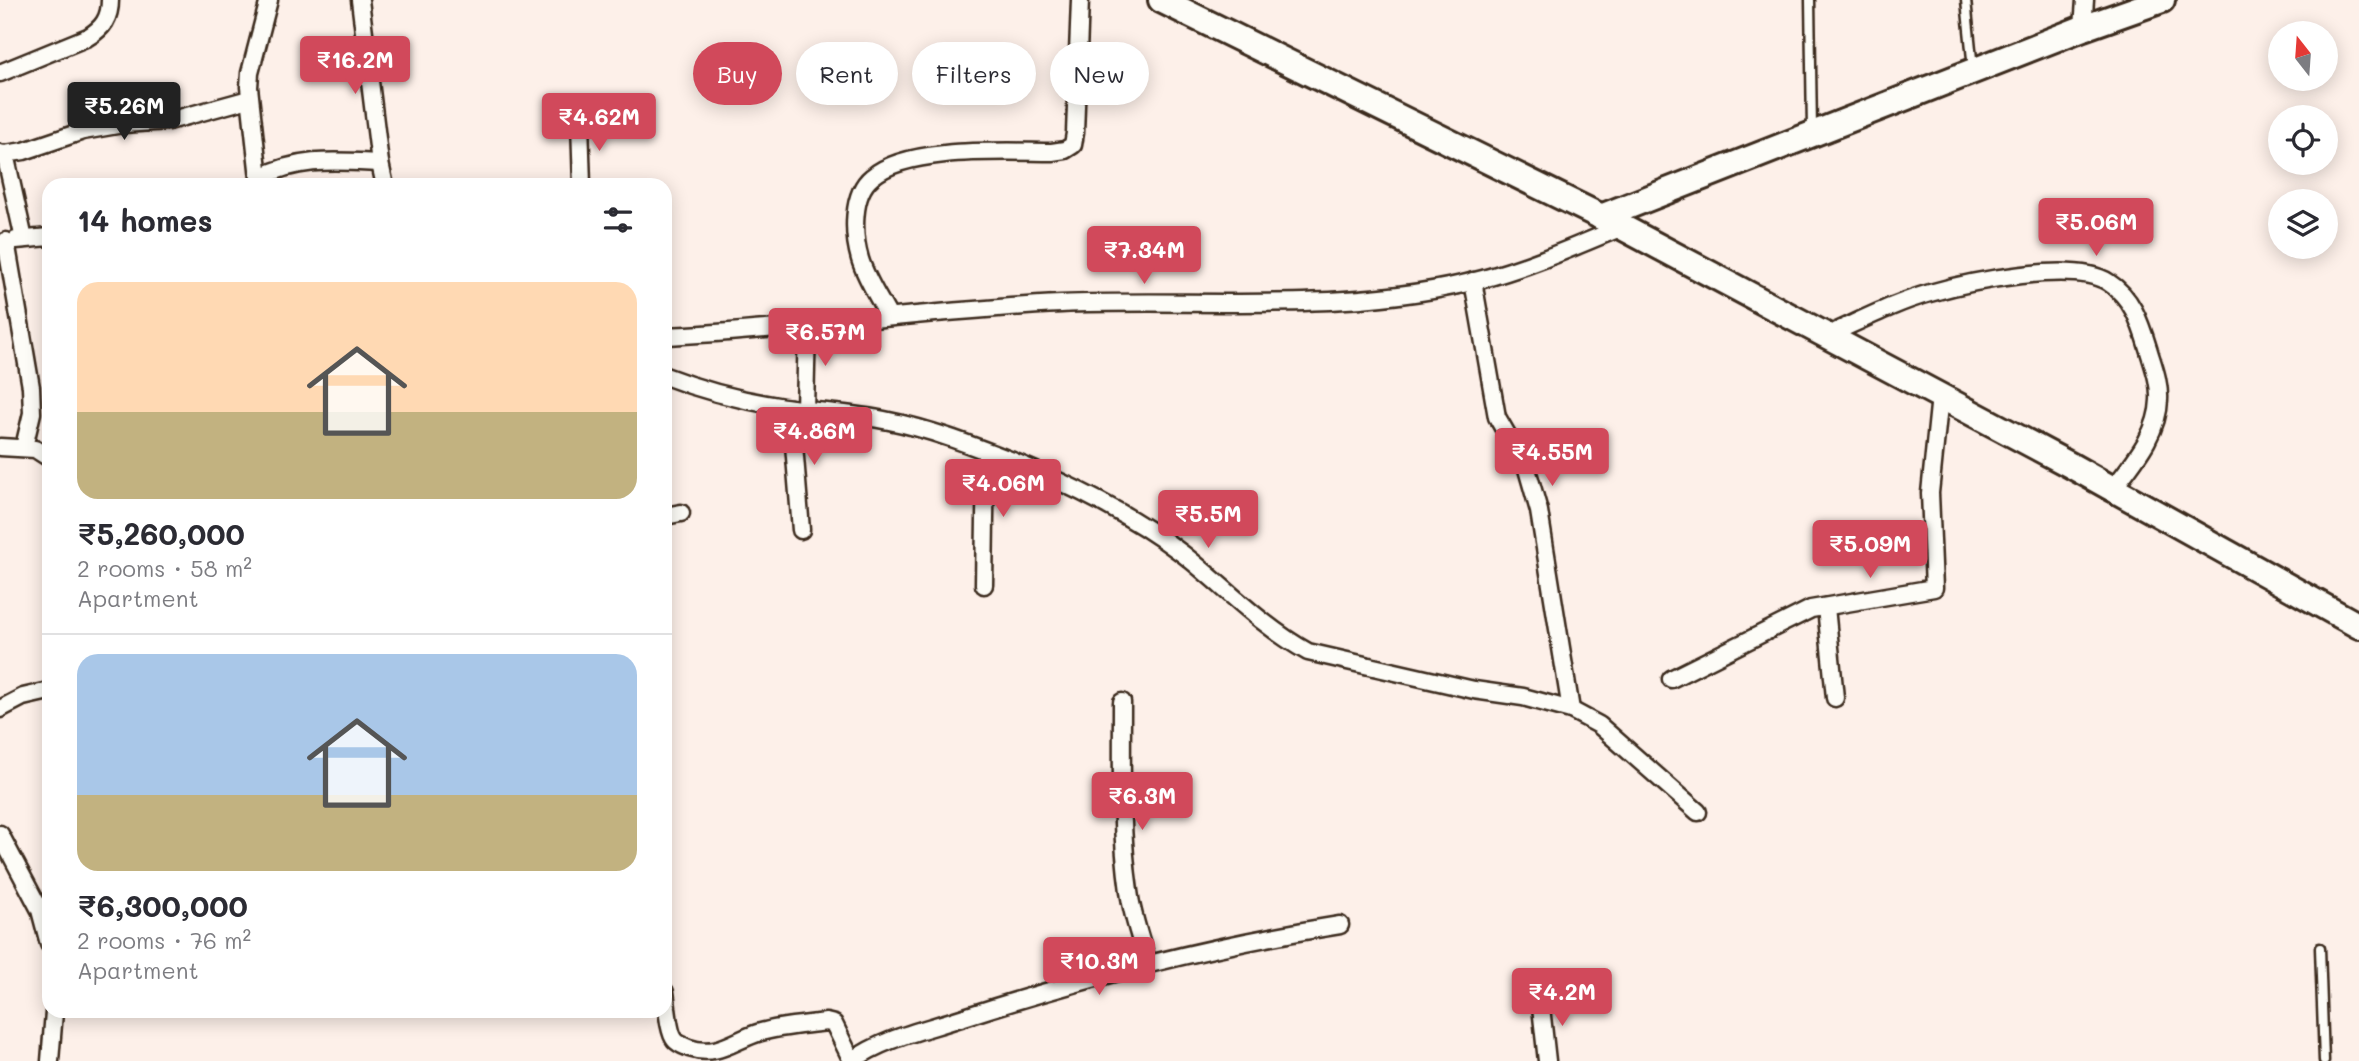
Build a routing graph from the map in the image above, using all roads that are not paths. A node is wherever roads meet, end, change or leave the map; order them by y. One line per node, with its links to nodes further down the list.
1 (110, 0): 12 (street)
2 (268, 0): 13 (street)
3 (360, 0): 17 (street)
4 (1080, 0): 27 (street)
5 (1810, 0): 15 (lane)
6 (1966, 0): 11 (lane)
7 (2085, 0): 10 (street)
8 (2162, 0): 10 (main road)
9 (1165, 1): 22 (main road)
10 (2083, 28): 11 (main road)
11 (1973, 72): 15 (main road)
12 (0, 73)
13 (249, 99): 16 (street); 18 (street)
14 (580, 122): 21 (street)
15 (1812, 135): 22 (main road)
16 (3, 154): 24 (street)
17 (380, 163): 19 (street); 20 (street)
18 (257, 178)
19 (266, 178)
20 (383, 178)
21 (582, 178)
22 (1612, 222): 26 (street); 30 (main road)
23 (42, 238): 24 (street)
24 (24, 239): 25 (street)
25 (3, 241): 35 (street)
26 (1473, 281): 27 (street); 50 (street)
27 (889, 317): 28 (street)
28 (807, 325): 29 (street); 33 (street)
29 (672, 335)
30 (1826, 336): 32 (main road); 40 (street)
31 (672, 378): 33 (street)
32 (1940, 397): 40 (main road); 43 (street)
33 (798, 409): 38 (street); 41 (street)
34 (42, 412): 35 (street)
35 (32, 413): 37 (street)
36 (0, 447): 37 (street)
37 (24, 447): 39 (street)
38 (986, 452): 42 (street); 50 (street)
39 (42, 454)
40 (2113, 489): 44 (main road)
41 (801, 530)
42 (984, 585)
43 (1826, 607): 45 (street); 47 (street)
44 (2359, 626)
45 (1671, 679)
46 (42, 693): 49 (street)
47 (1835, 698)
48 (1122, 702): 56 (street)
49 (0, 709)
50 (1571, 710): 51 (street)
51 (1698, 812)
52 (0, 834): 53 (street)
53 (42, 918)
54 (1340, 925): 56 (street)
55 (2320, 948): 63 (lane)
56 (1148, 964): 61 (street)
57 (1540, 998): 62 (street)
58 (54, 1018): 60 (street)
59 (669, 1018): 61 (street)
60 (50, 1061)
61 (852, 1061)
62 (1547, 1061)
63 (2324, 1061)

